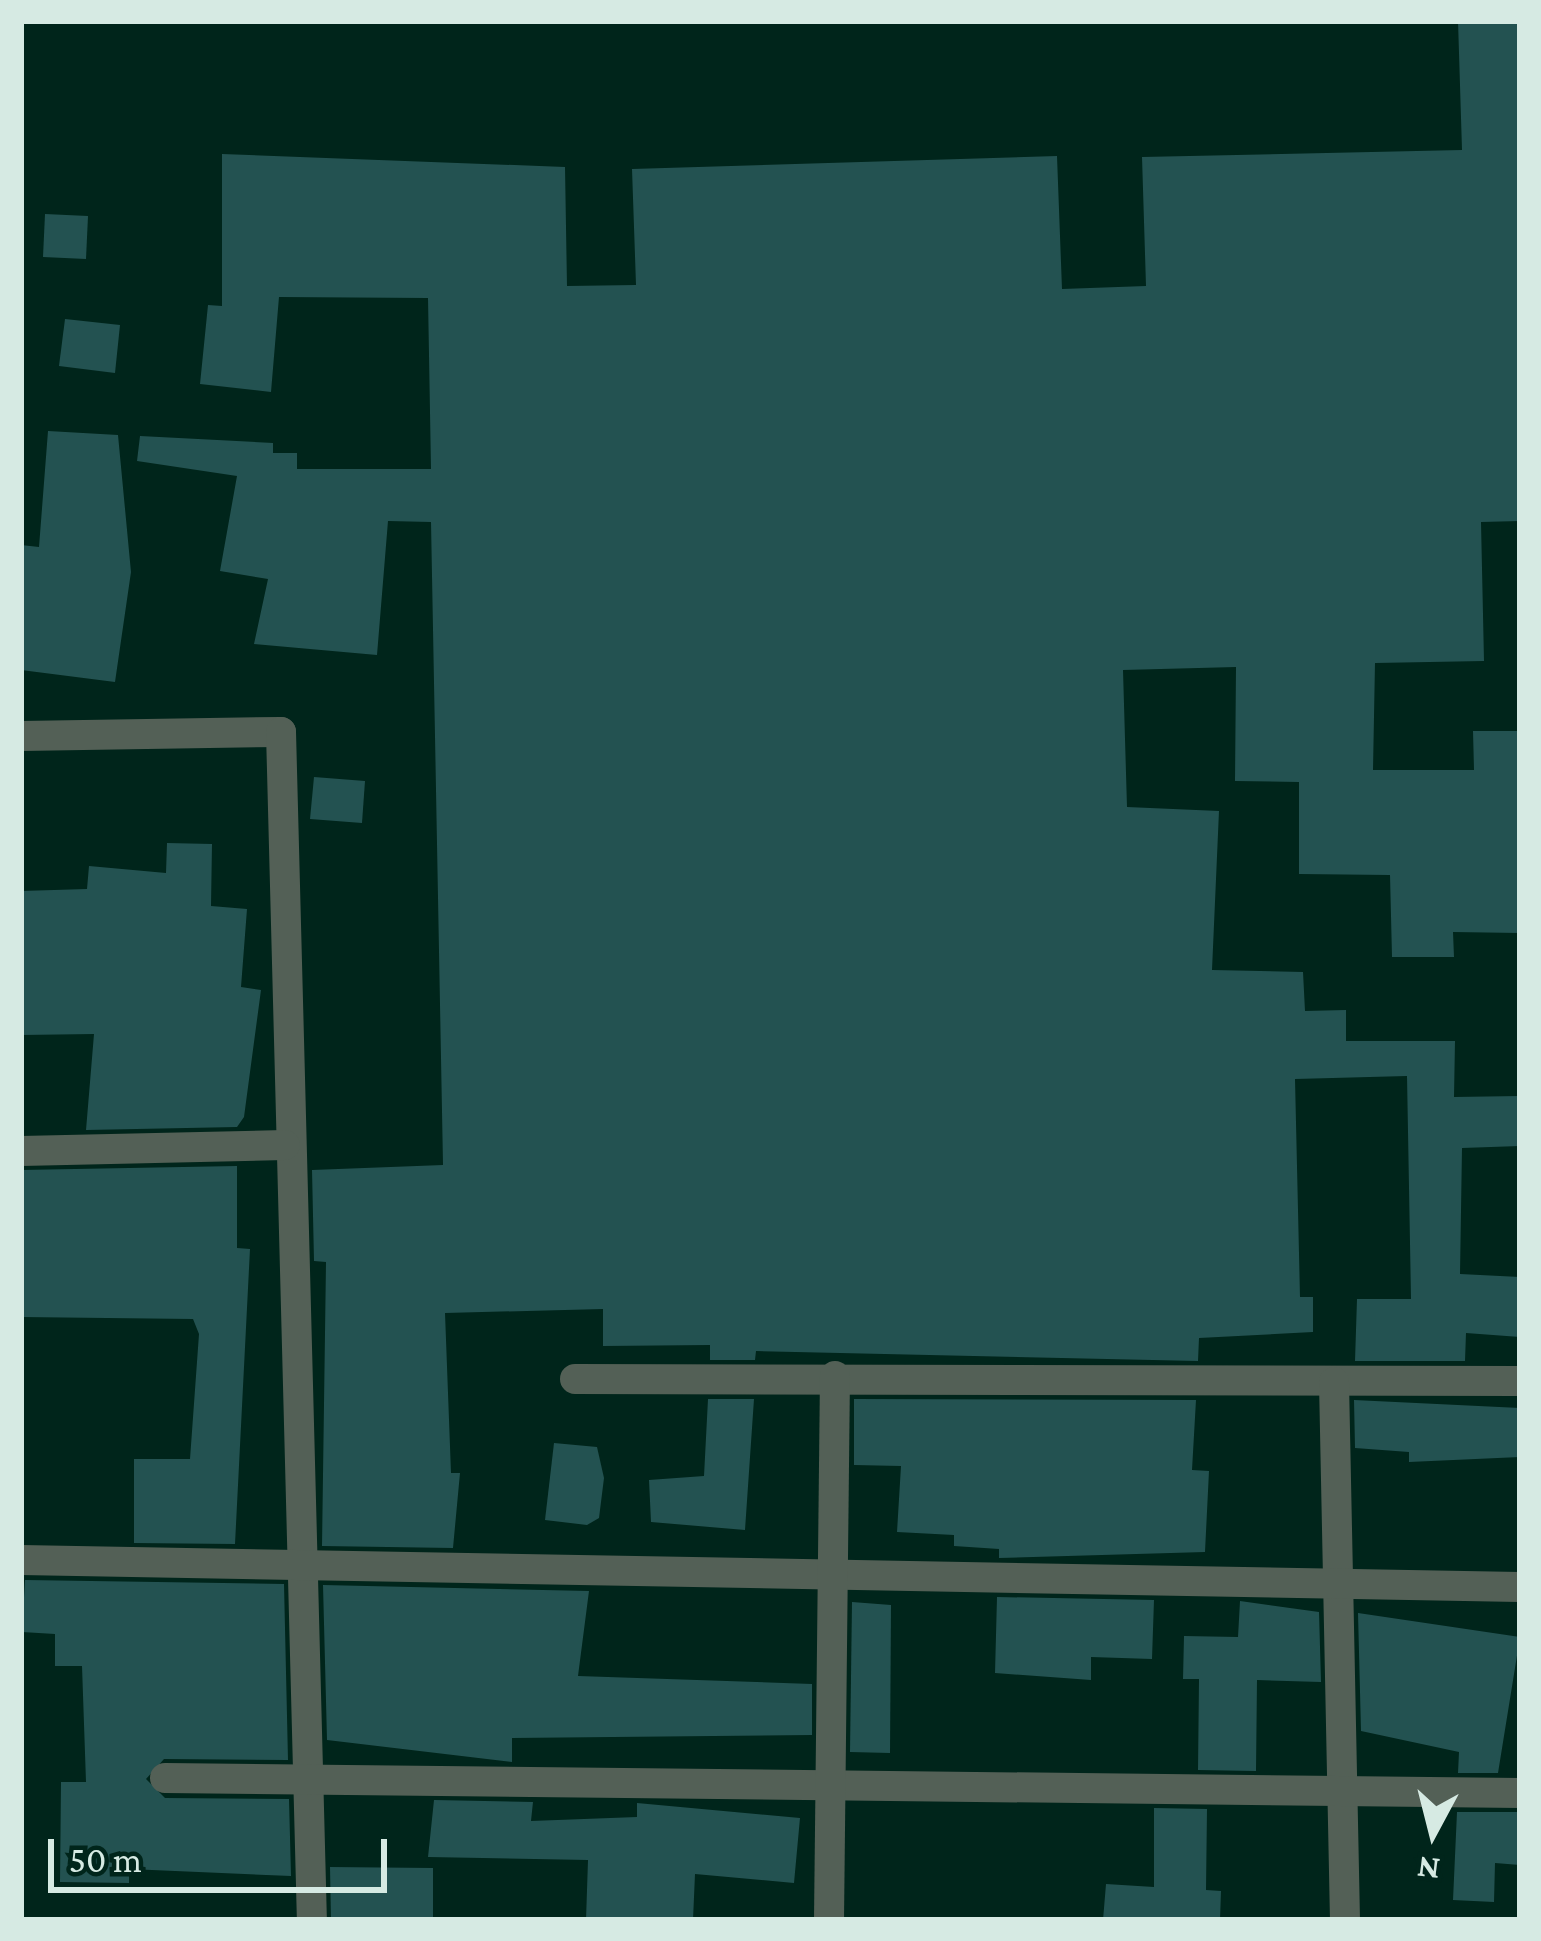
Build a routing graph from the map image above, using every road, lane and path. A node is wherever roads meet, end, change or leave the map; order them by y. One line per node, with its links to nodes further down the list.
1 (21, 736): 2 (street)
2 (285, 1145): 3 (street); 9 (street)
3 (21, 1151)
4 (835, 1376): 5 (street); 7 (street); 10 (street)
5 (575, 1378)
6 (1520, 1381): 7 (street)
7 (1334, 1382): 11 (street)
8 (21, 1560): 9 (street)
9 (304, 1563): 10 (street); 14 (street)
10 (838, 1576): 11 (street); 15 (street)
11 (1339, 1585): 12 (street); 16 (street)
12 (1520, 1587)
13 (165, 1778): 14 (street)
14 (310, 1780): 15 (street); 18 (street)
15 (833, 1783): 16 (street); 19 (street)
16 (1343, 1793): 17 (street); 20 (street)
17 (1520, 1793)
18 (312, 1920)
19 (829, 1920)
20 (1345, 1920)

